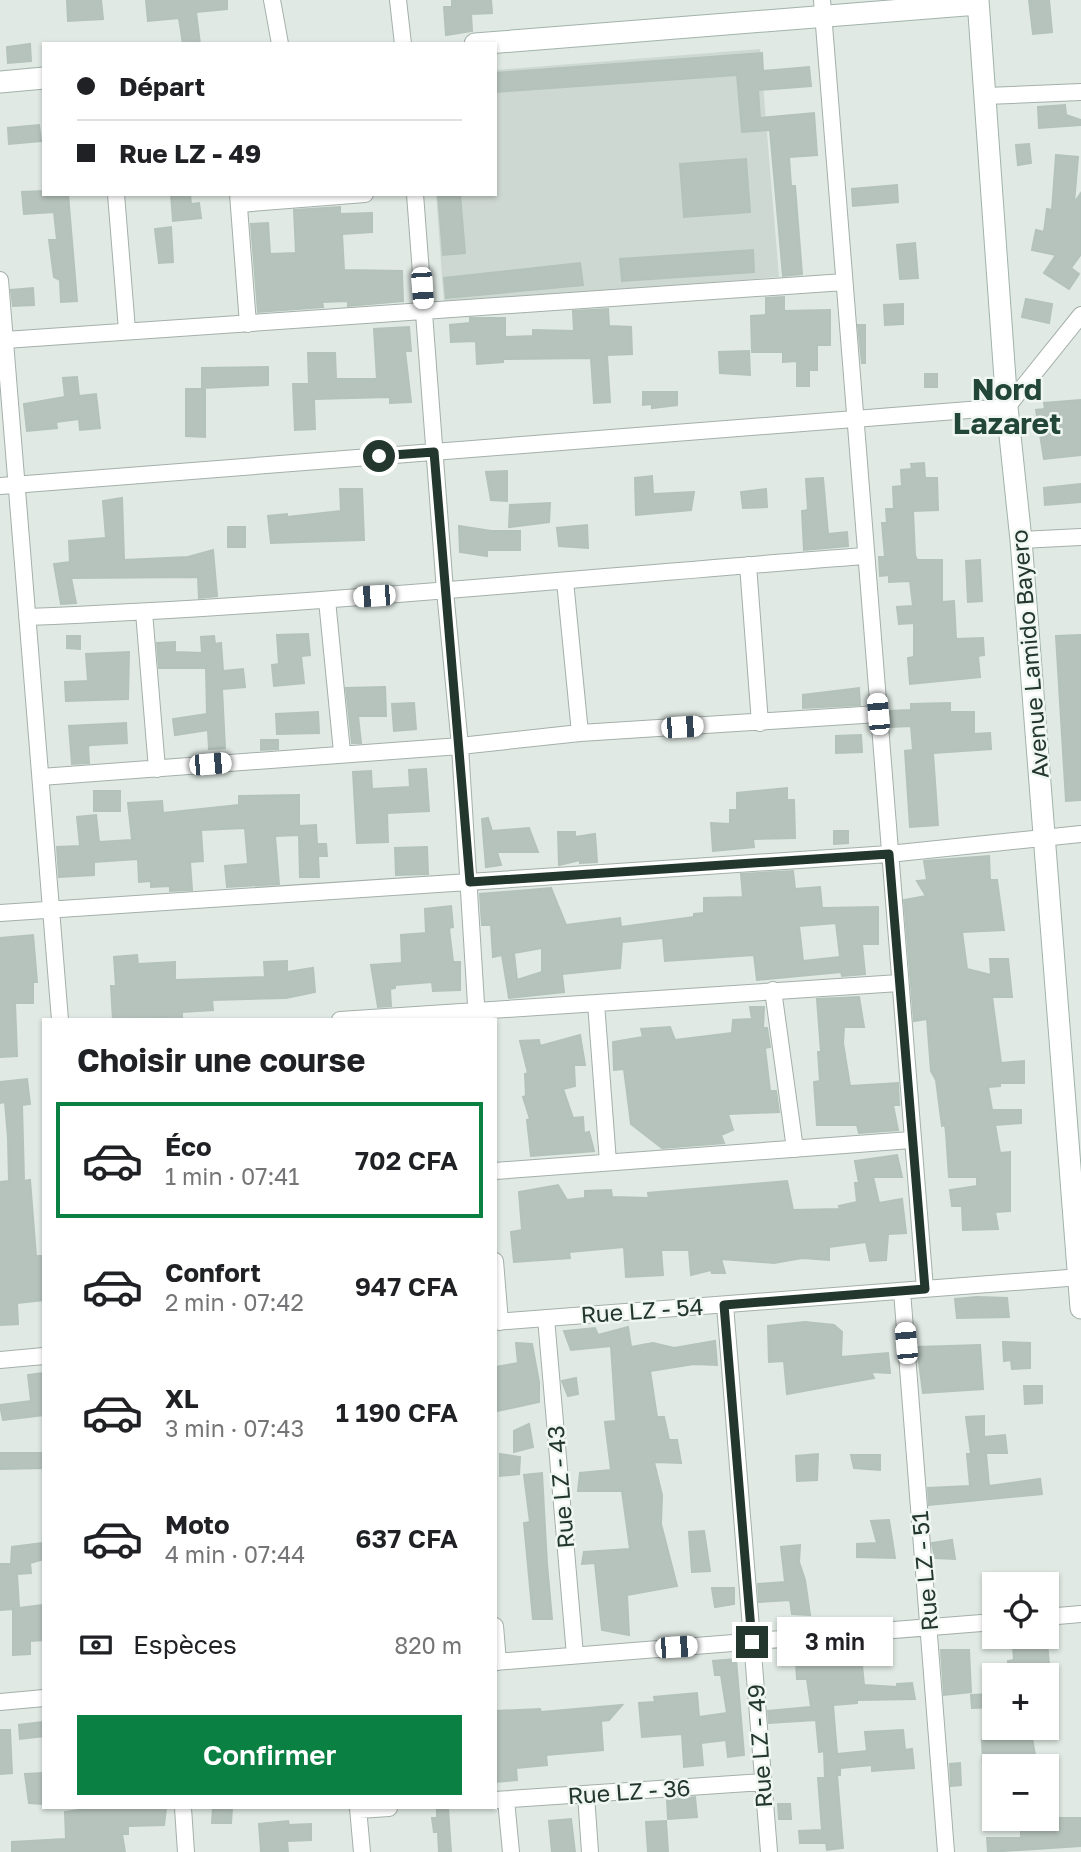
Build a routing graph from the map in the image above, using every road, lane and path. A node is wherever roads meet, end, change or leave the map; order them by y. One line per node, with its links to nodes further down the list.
1 (272, 0): 5 (street)
2 (398, 0): 6 (street)
3 (978, 2): 4 (street); 11 (street, Avenue Lamido Bayero)
4 (823, 8): 7 (street); 17 (street)
5 (279, 42)
6 (403, 42)
7 (494, 42)
8 (42, 78): 9 (street)
9 (0, 82)
10 (1081, 92): 11 (street)
11 (986, 96): 23 (street, Avenue Lamido Bayero)
12 (116, 196): 21 (street)
13 (315, 196): 15 (street)
14 (415, 196): 18 (street)
15 (239, 199): 20 (street)
16 (0, 280): 22 (street)
17 (844, 282): 18 (street); 24 (street)
18 (424, 311): 20 (street); 25 (street)
19 (1081, 316): 23 (street)
20 (248, 324): 21 (street)
21 (127, 330): 22 (street)
22 (5, 340): 26 (street)
23 (1007, 407): 24 (street); 28 (street, Avenue Lamido Bayero)
24 (855, 419): 25 (street); 29 (street)
25 (434, 452): 26 (street); 32 (street)
26 (8, 485): 35 (street)
27 (1081, 537): 28 (street)
28 (1021, 540): 44 (street, Avenue Lamido Bayero)
29 (865, 556): 30 (street); 36 (street)
30 (748, 565): 31 (street); 37 (street)
31 (565, 581): 32 (street); 38 (street)
32 (445, 591): 33 (street); 39 (street)
33 (327, 600): 34 (street); 40 (street)
34 (144, 612): 35 (street); 41 (street)
35 (27, 617): 42 (street)
36 (878, 714): 37 (street); 45 (street)
37 (760, 723): 38 (street)
38 (580, 733): 39 (street)
39 (460, 746): 40 (street); 46 (street)
40 (341, 752): 41 (street)
41 (157, 769): 42 (street)
42 (41, 777): 47 (street)
43 (1081, 834): 44 (street)
44 (1045, 837): 45 (street); 55 (street, Avenue Lamido Bayero)
45 (889, 854): 46 (street); 49 (street)
46 (470, 882): 47 (street); 52 (street)
47 (51, 908): 48 (street); 53 (street)
48 (0, 913)
49 (899, 983): 50 (street); 56 (street)
50 (774, 990): 51 (street); 57 (street)
51 (596, 1003): 52 (street); 58 (street)
52 (477, 1015): 54 (street)
53 (60, 1018)
54 (392, 1018)
55 (1074, 1120): 60 (street, Avenue Lamido Bayero)
56 (911, 1140): 57 (street); 61 (street)
57 (795, 1149): 58 (street)
58 (608, 1162): 59 (street)
59 (497, 1171)
60 (1080, 1277): 61 (street, Rue LZ - 54); 65 (street, Avenue Lamido Bayero)
61 (925, 1289): 62 (street, Rue LZ - 54)
62 (902, 1291): 64 (street, Rue LZ - 54); 73 (street, Rue LZ - 51)
63 (497, 1302): 67 (street)
64 (724, 1305): 66 (street, Rue LZ - 54); 74 (street, Rue LZ - 49)
65 (1081, 1308)
66 (546, 1318): 67 (street, Rue LZ - 54); 75 (street, Rue LZ - 43)
67 (498, 1322)
68 (42, 1356): 69 (street)
69 (0, 1360)
70 (1081, 1614): 71 (street)
71 (1059, 1616)
72 (982, 1623): 73 (street)
73 (929, 1627): 74 (street); 89 (street, Rue LZ - 51)
74 (752, 1642): 75 (street); 79 (street, Rue LZ - 49)
75 (575, 1655): 76 (street)
76 (497, 1662)
77 (42, 1698): 78 (street)
78 (0, 1702)
79 (763, 1782): 80 (street, Rue LZ - 36); 88 (street, Rue LZ - 49)
80 (586, 1795): 81 (street, Rue LZ - 36); 87 (street)
81 (501, 1800): 86 (street)
82 (183, 1809): 84 (street)
83 (359, 1809): 85 (street)
84 (186, 1852)
85 (362, 1852)
86 (511, 1852)
87 (590, 1852)
88 (769, 1852)
89 (946, 1852)

